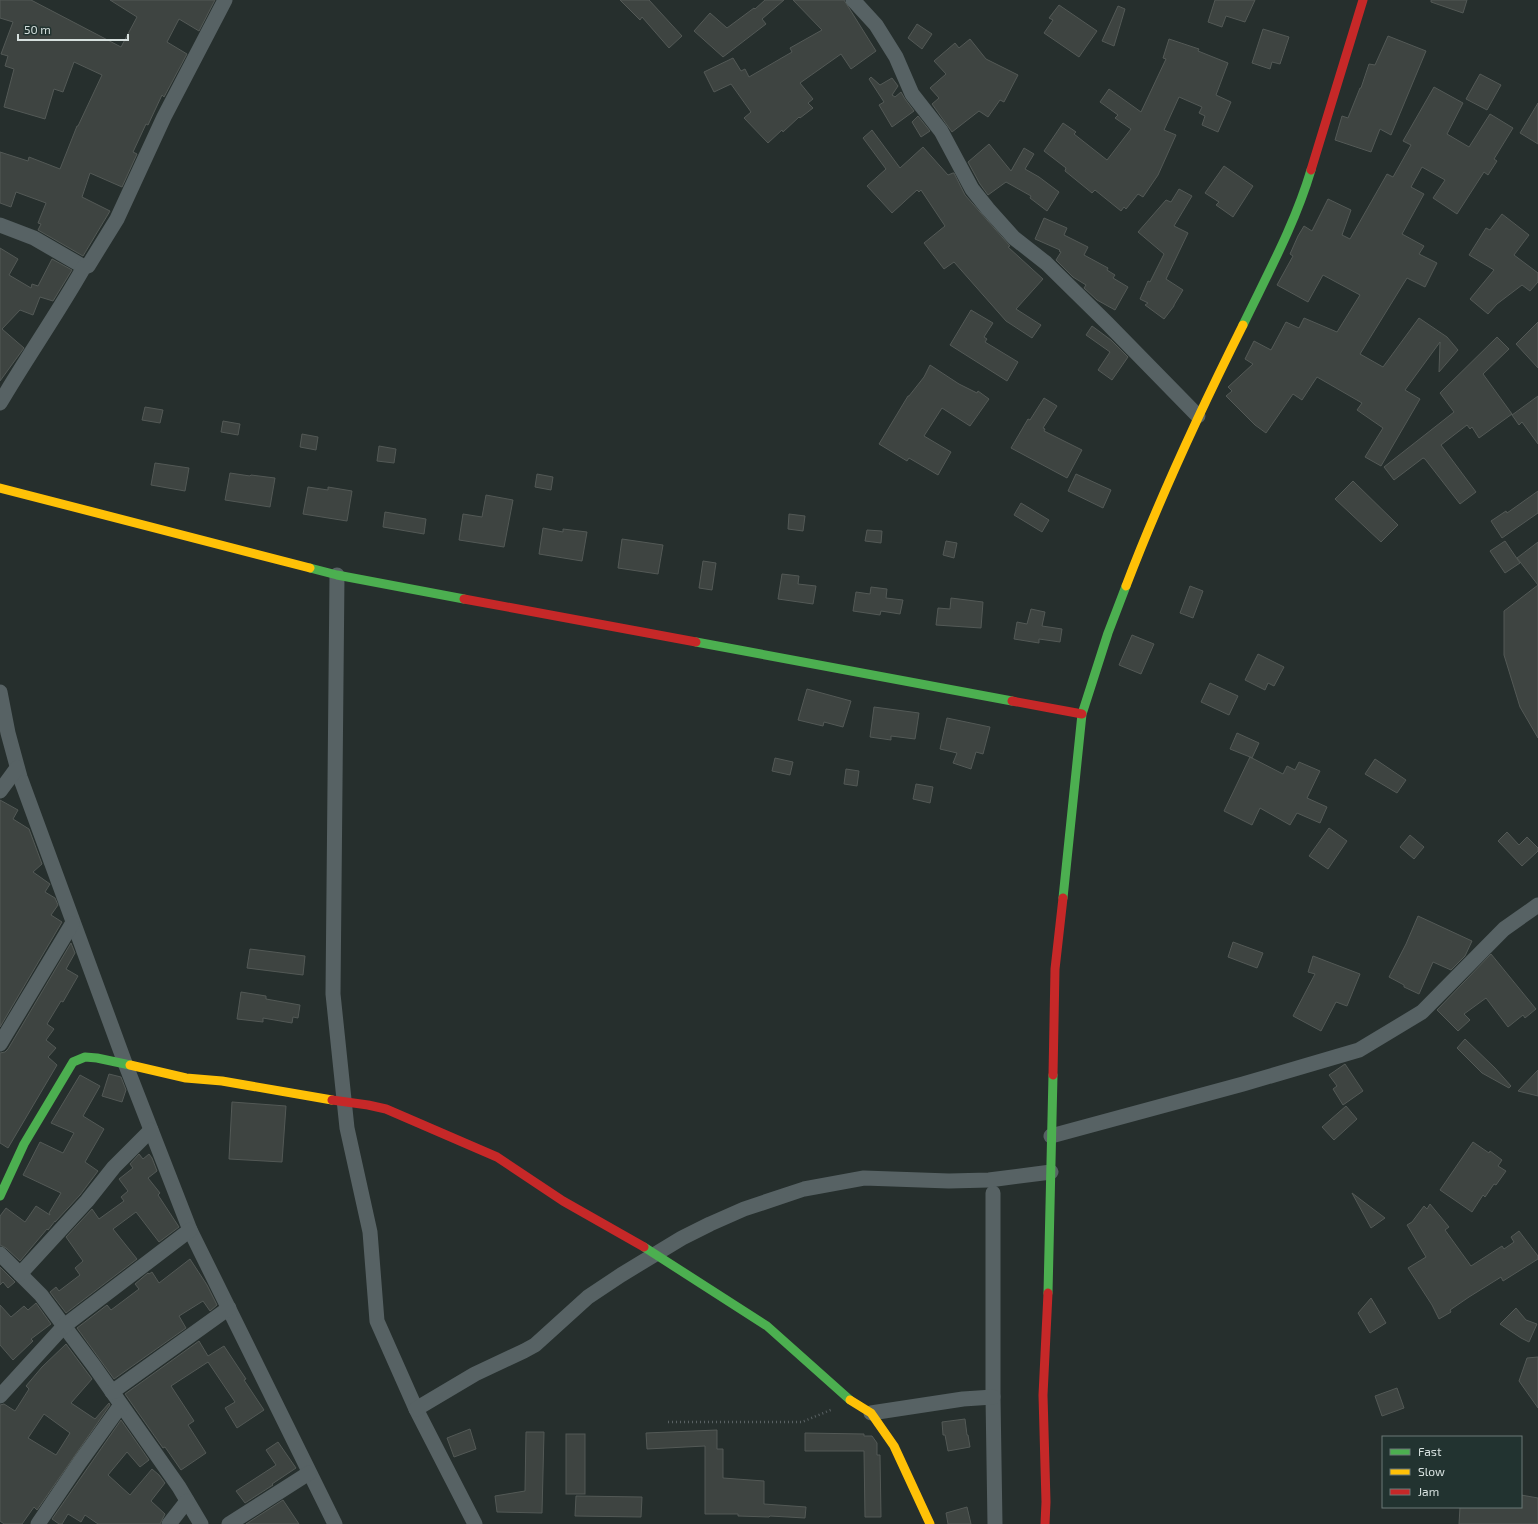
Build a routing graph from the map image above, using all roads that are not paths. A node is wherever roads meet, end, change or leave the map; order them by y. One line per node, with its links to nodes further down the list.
1 (225, 0): 5 (street)
2 (853, 0): 7 (street)
3 (1363, 0): 7 (street)
4 (0, 225): 5 (street)
5 (84, 267): 6 (street)
6 (0, 402)
7 (1198, 416): 11 (street)
8 (0, 488): 9 (street)
9 (337, 575): 11 (street); 18 (street)
10 (0, 692): 12 (street)
11 (1082, 714): 20 (street)
12 (17, 768): 13 (street); 15 (street)
13 (0, 791)
14 (1538, 905): 20 (street)
15 (72, 924): 16 (street); 17 (street)
16 (0, 1044)
17 (125, 1063): 18 (street); 19 (street); 23 (street)
18 (344, 1102): 26 (street); 34 (street)
19 (151, 1130): 24 (street); 27 (street)
20 (1052, 1136): 21 (street)
21 (1051, 1172): 26 (street); 46 (street)
22 (993, 1193): 32 (street)
23 (0, 1196)
24 (190, 1230): 28 (street); 29 (street)
25 (0, 1254): 27 (street)
26 (656, 1254): 34 (street); 35 (street)
27 (20, 1274): 29 (street)
28 (229, 1308): 30 (street); 36 (street)
29 (64, 1326): 30 (street); 31 (street)
30 (112, 1392): 33 (street)
31 (0, 1396)
32 (993, 1397): 35 (street); 45 (street)
33 (121, 1405): 37 (street); 38 (street)
34 (416, 1409): 43 (street)
35 (871, 1413): 44 (street)
36 (309, 1474): 41 (street); 42 (street)
37 (187, 1501): 39 (street); 40 (street)
38 (38, 1524)
39 (168, 1524)
40 (201, 1524)
41 (229, 1524)
42 (335, 1524)
43 (475, 1524)
44 (930, 1524)
45 (995, 1524)
46 (1045, 1524)

